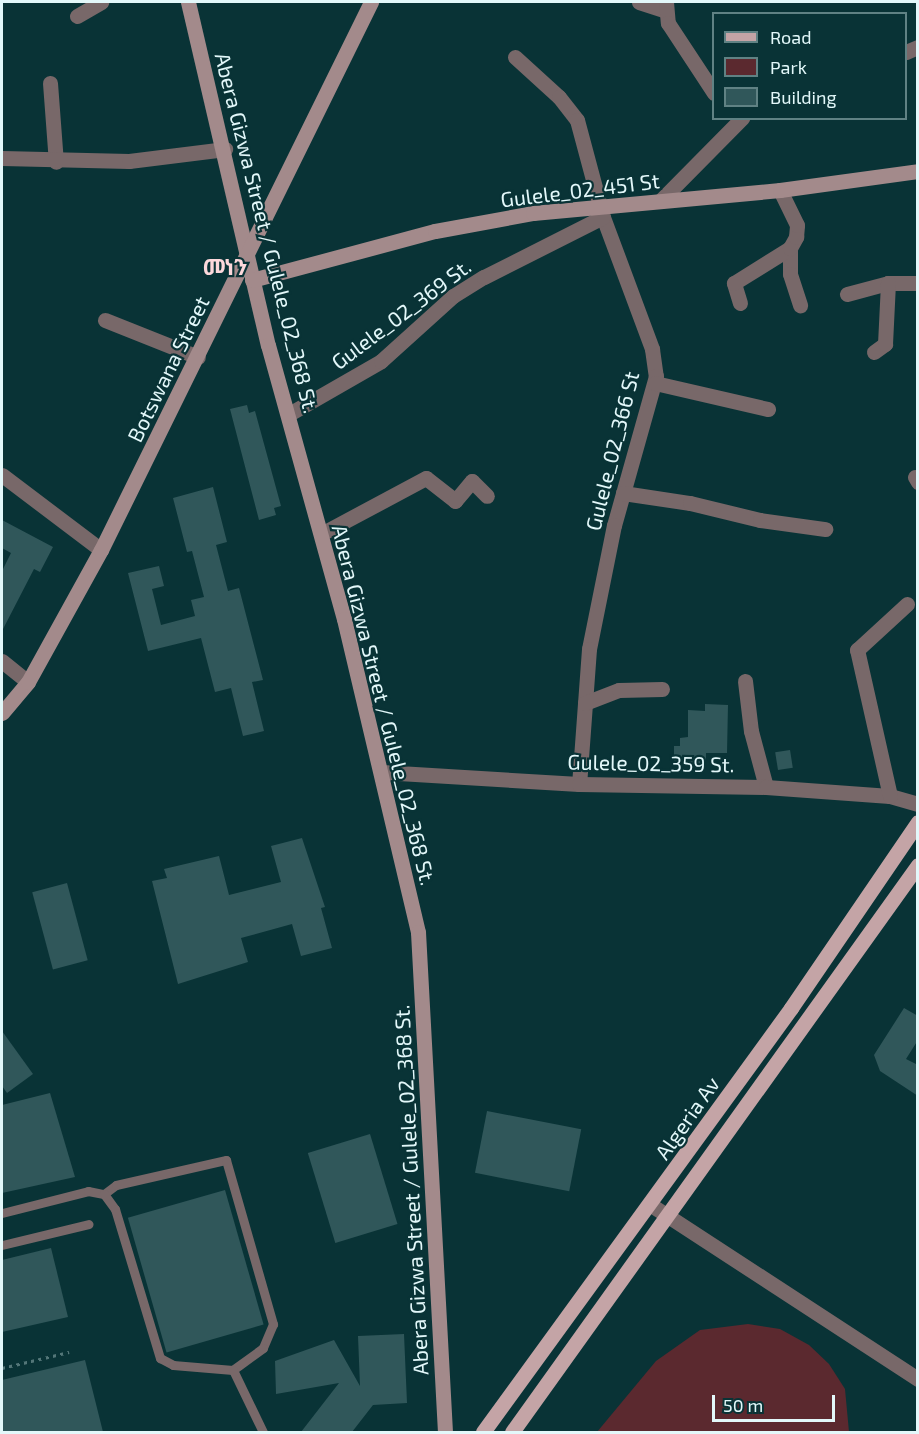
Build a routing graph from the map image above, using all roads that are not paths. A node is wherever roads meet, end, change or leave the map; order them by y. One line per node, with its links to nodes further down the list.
1 (102, 2): 6 (street)
2 (188, 2): 11 (main road, Abera Gizwa Street / Gulele_02_368 St.)
3 (371, 2): 19 (main road, Botswana Street)
4 (639, 2): 5 (street)
5 (665, 5): 9 (street)
6 (77, 16)
7 (515, 57): 17 (street, Gulele_02_366 St)
8 (50, 82): 13 (street)
9 (712, 90)
10 (736, 120): 16 (street)
11 (225, 149): 13 (street); 19 (main road, Abera Gizwa Street / Gulele_02_368 St.)
12 (2, 158): 13 (street)
13 (56, 162)
14 (918, 171): 15 (main road, Gulele_02_451 St)
15 (780, 190): 16 (main road, Gulele_02_451 St); 18 (street)
16 (660, 201): 17 (main road, Gulele_02_451 St)
17 (602, 213): 20 (main road, Gulele_02_451 St); 29 (street, Gulele_02_366 St); 31 (street, Gulele_02_369 St.)
18 (790, 248): 24 (street); 25 (street)
19 (246, 255): 20 (main road, Abera Gizwa Street / Gulele_02_368 St.); 28 (main road, Botswana Street)
20 (252, 280): 31 (main road, Abera Gizwa Street / Gulele_02_368 St.)
21 (888, 283): 22 (street); 23 (street); 27 (street)
22 (918, 284)
23 (848, 294)
24 (740, 303)
25 (800, 305)
26 (105, 320): 28 (street)
27 (874, 352)
28 (198, 357): 37 (main road, Botswana Street)
29 (655, 383): 30 (street); 33 (street, Gulele_02_366 St)
30 (768, 409)
31 (289, 414): 36 (main road, Abera Gizwa Street / Gulele_02_368 St.)
32 (2, 475): 37 (street)
33 (622, 493): 35 (street); 43 (street, Gulele_02_366 St)
34 (487, 496): 36 (street)
35 (825, 529)
36 (321, 534): 45 (main road, Abera Gizwa Street / Gulele_02_368 St.)
37 (101, 550): 41 (main road, Botswana Street)
38 (908, 604): 48 (street)
39 (2, 661): 41 (street)
40 (745, 681): 47 (street)
41 (28, 682): 44 (main road, Botswana Street)
42 (662, 689): 43 (street)
43 (585, 703): 46 (street, Gulele_02_366 St)
44 (2, 713)
45 (382, 772): 46 (street, Gulele_02_359 St.); 61 (main road, Abera Gizwa Street / Gulele_02_368 St.)
46 (579, 784): 47 (street, Gulele_02_359 St.)
47 (766, 787): 48 (street, Gulele_02_359 St.)
48 (890, 796): 49 (street, Gulele_02_359 St.)
49 (918, 804)
50 (918, 822): 53 (main road, Algeria Av)
51 (918, 866): 55 (main road, Algeria Av)
52 (104, 1194): 54 (lane); 58 (lane); 58 (lane)
53 (651, 1205): 55 (street); 62 (main road, Algeria Av)
54 (2, 1213)
55 (669, 1216): 59 (street); 63 (main road, Algeria Av)
56 (89, 1224): 57 (lane)
57 (2, 1245)
58 (233, 1370): 60 (lane)
59 (918, 1379)
60 (263, 1432)
61 (445, 1432)
62 (483, 1432)
63 (512, 1432)

